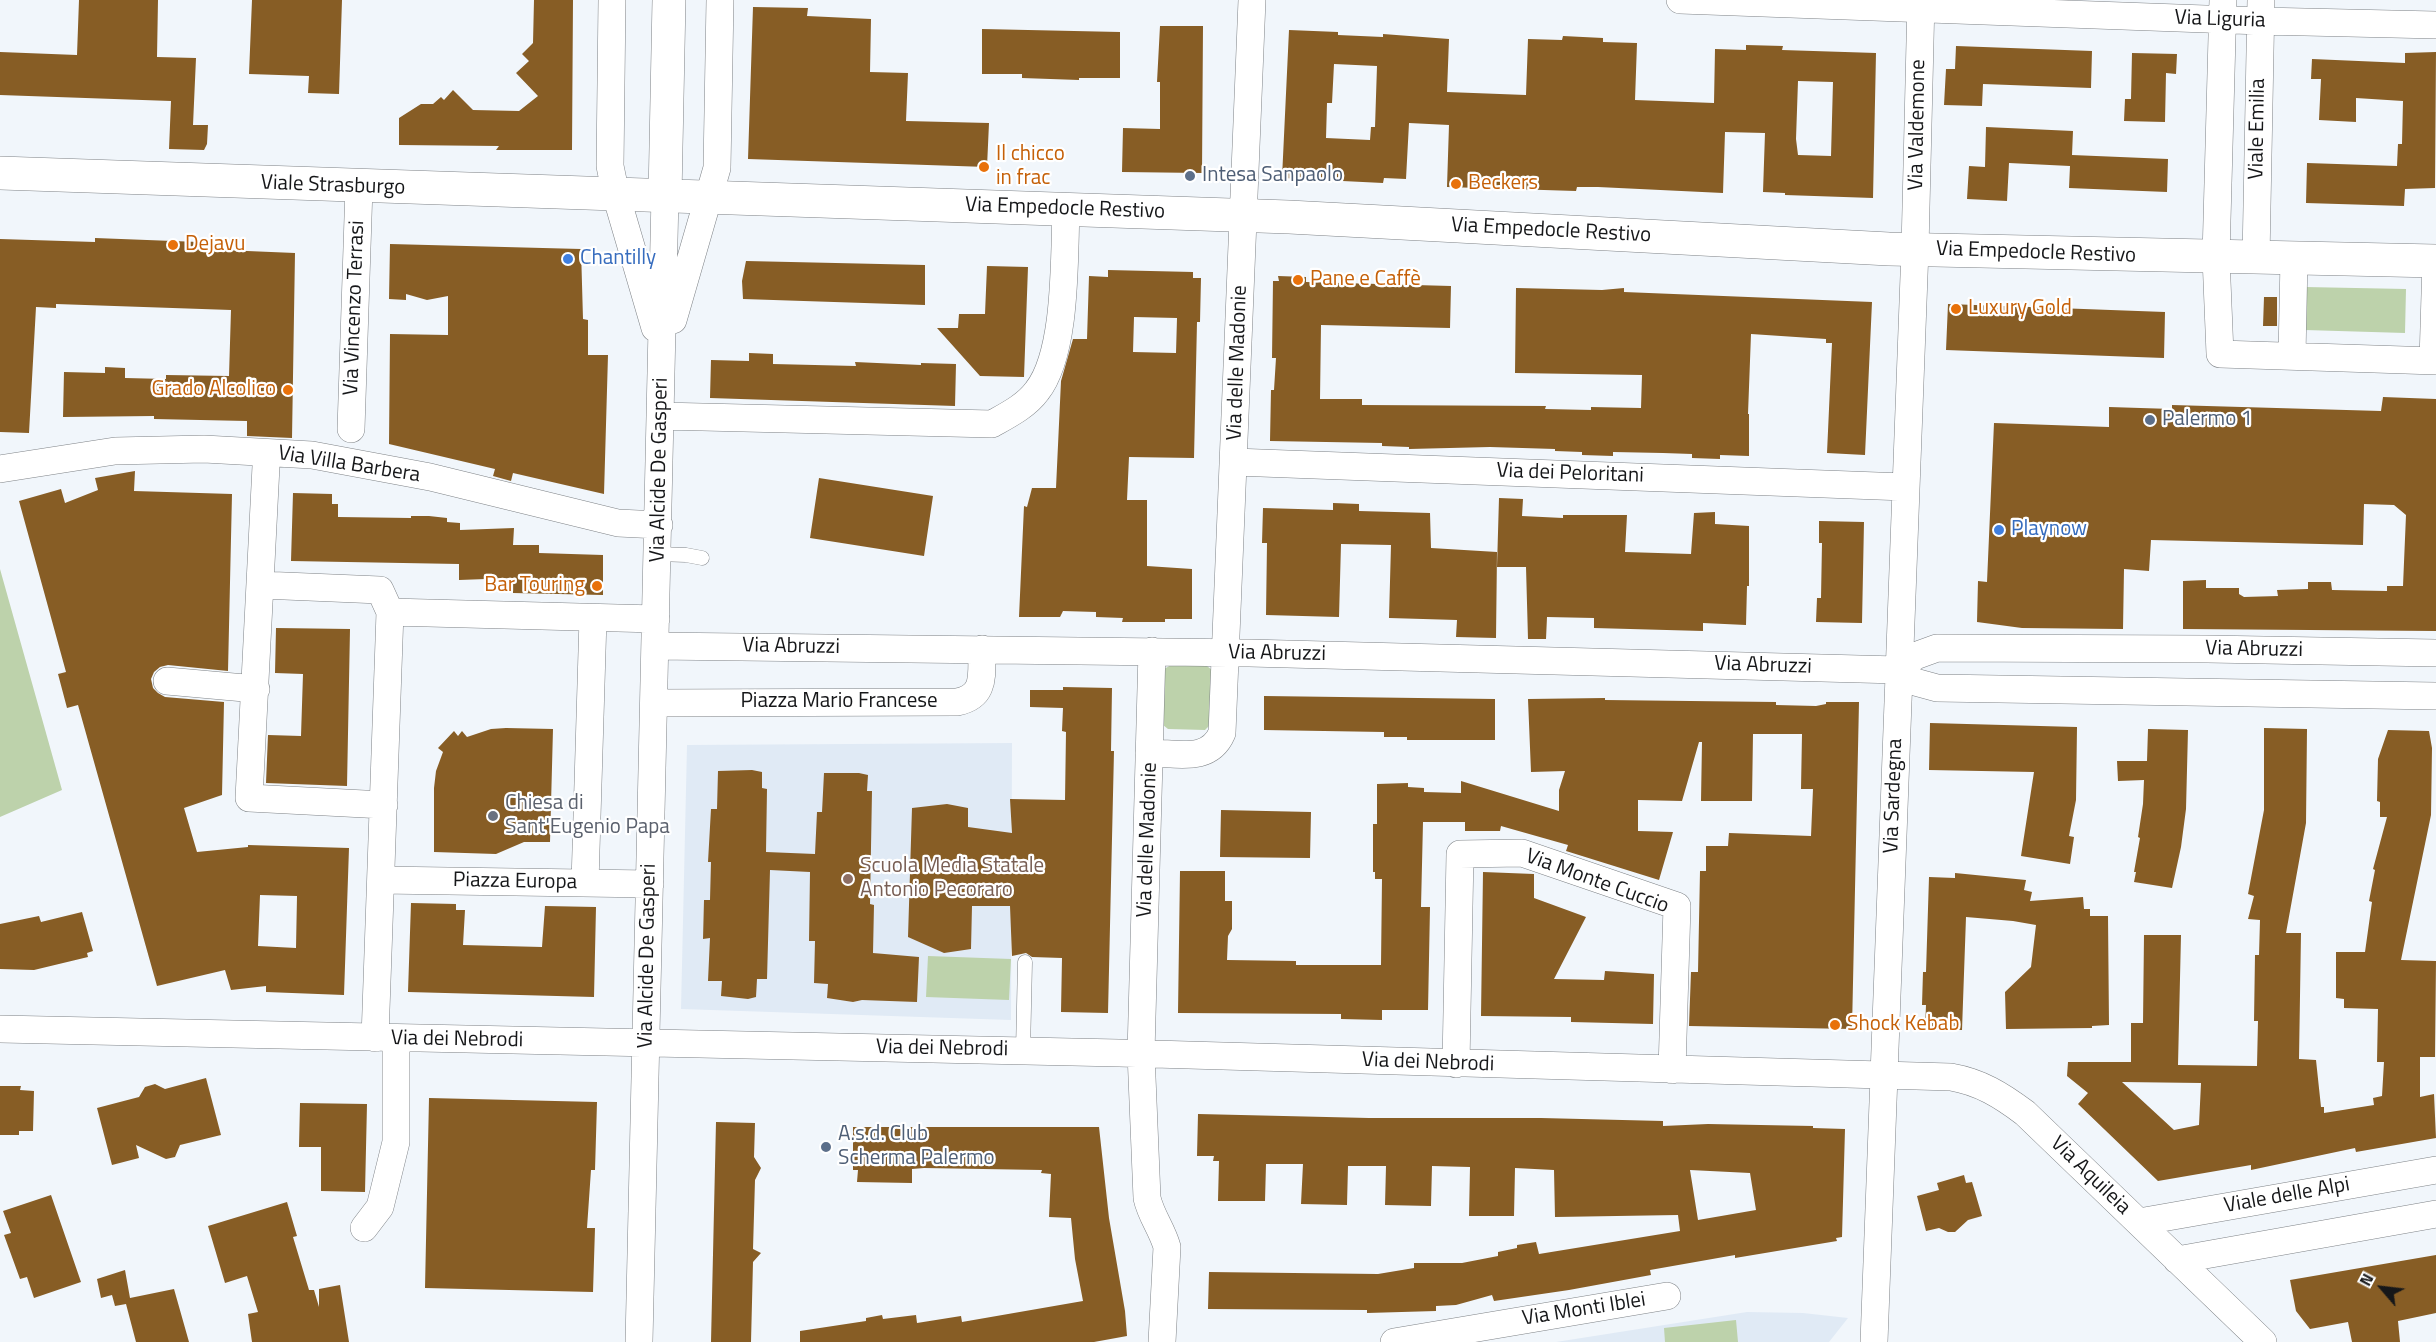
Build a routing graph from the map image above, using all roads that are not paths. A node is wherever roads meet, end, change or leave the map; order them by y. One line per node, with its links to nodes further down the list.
1 (612, 0): 12 (street, Via Alcide De Gasperi)
2 (669, 0): 13 (street, Via Alcide De Gasperi)
3 (720, 0): 14 (street, Via Alcide De Gasperi)
4 (1252, 0): 16 (street, Via delle Madonie)
5 (1680, 0): 6 (street, Via Liguria)
6 (1921, 4): 7 (street, Via Liguria); 17 (street, Via Valdemone)
7 (2223, 10): 8 (street, Via Liguria); 18 (street, Viale Emilia)
8 (2261, 11): 9 (street, Via Liguria); 19 (street, Viale Emilia)
9 (2436, 25)
10 (0, 173): 11 (street, Viale Strasburgo)
11 (358, 187): 12 (street, Viale Strasburgo); 26 (street, Via Vincenzo Terrasi)
12 (616, 195): 13 (street, Viale Strasburgo); 22 (street, Via Alcide De Gasperi)
13 (665, 196): 14 (street, Via Empedocle Restivo); 22 (street, Via Alcide De Gasperi)
14 (709, 197): 15 (street, Via Empedocle Restivo); 22 (street, Via Alcide De Gasperi)
15 (1066, 210): 16 (street, Via Empedocle Restivo); 25 (street)
16 (1243, 215): 17 (street, Via Empedocle Restivo); 27 (street, Via delle Madonie)
17 (1915, 249): 18 (street, Via Empedocle Restivo); 30 (street, Via Sardegna)
18 (2216, 257): 19 (street, Via Empedocle Restivo); 23 (street, Viale Emilia)
19 (2256, 258): 20 (street, Via Empedocle Restivo)
20 (2294, 259): 21 (street, Via Empedocle Restivo); 23 (street)
21 (2436, 261): 24 (street)
22 (663, 355): 25 (street, Via Alcide De Gasperi)
23 (2292, 356): 24 (street)
24 (2434, 361)
25 (661, 416): 31 (street, Via Alcide De Gasperi)
26 (351, 429)
27 (1234, 462): 30 (street, Via dei Peloritani); 42 (street, Via delle Madonie)
28 (266, 466): 34 (street)
29 (0, 470): 31 (street, Via Villa Barbera)
30 (1905, 487): 44 (street, Via Sardegna)
31 (659, 525): 32 (street, Via Alcide De Gasperi)
32 (658, 554): 33 (lane); 37 (street, Via Alcide De Gasperi)
33 (702, 558)
34 (261, 585): 35 (street); 46 (street)
35 (390, 612): 36 (street); 51 (street)
36 (593, 618): 37 (street); 53 (street)
37 (656, 619): 38 (street, Via Alcide De Gasperi)
38 (656, 646): 39 (street, Via Abruzzi); 49 (street, Via Alcide De Gasperi)
39 (982, 649): 41 (street, Via Abruzzi); 49 (street, Piazza Mario Francese)
40 (2207, 649): 43 (street, Via Abruzzi); 44 (street, Via Abruzzi); 47 (street)
41 (1152, 651): 42 (street, Via Abruzzi); 50 (street)
42 (1226, 652): 44 (street, Via Abruzzi); 50 (street, Via delle Madonie)
43 (2436, 653)
44 (1898, 670): 47 (street, Via Abruzzi); 63 (street, Via Sardegna)
45 (167, 681): 46 (street)
46 (256, 689): 51 (street)
47 (2206, 692): 48 (street, Via Abruzzi)
48 (2436, 696)
49 (654, 703): 54 (street, Via Alcide De Gasperi)
50 (1149, 753): 60 (street, Via delle Madonie)
51 (384, 805): 52 (street)
52 (381, 880): 53 (street, Piazza Europa); 57 (street)
53 (585, 883): 54 (street, Piazza Europa)
54 (650, 884): 58 (street, Via Alcide De Gasperi)
55 (1024, 962): 59 (lane)
56 (0, 1029): 57 (street, Via dei Nebrodi)
57 (386, 1038): 58 (street, Via dei Nebrodi); 67 (street)
58 (646, 1044): 59 (street, Via dei Nebrodi); 71 (street, Via Alcide De Gasperi)
59 (1023, 1051): 60 (street, Via dei Nebrodi)
60 (1141, 1053): 61 (street, Via dei Nebrodi); 72 (street, Via delle Madonie)
61 (1456, 1064): 62 (street, Via dei Nebrodi); 62 (street, Via Monte Cuccio)
62 (1672, 1070): 63 (street, Via dei Nebrodi)
63 (1885, 1076): 66 (street, Via Aquileia); 70 (street, Via Sardegna)
64 (2436, 1170): 66 (street, Viale delle Alpi)
65 (2436, 1214): 68 (street, Viale delle Alpi)
66 (2139, 1222): 68 (street, Via Aquileia)
67 (364, 1228)
68 (2177, 1260): 74 (street, Via Aquileia)
69 (1667, 1296): 73 (street, Via Monti Iblei)
70 (1869, 1335)
71 (639, 1342)
72 (1162, 1342)
73 (1394, 1342)
74 (2263, 1342)

